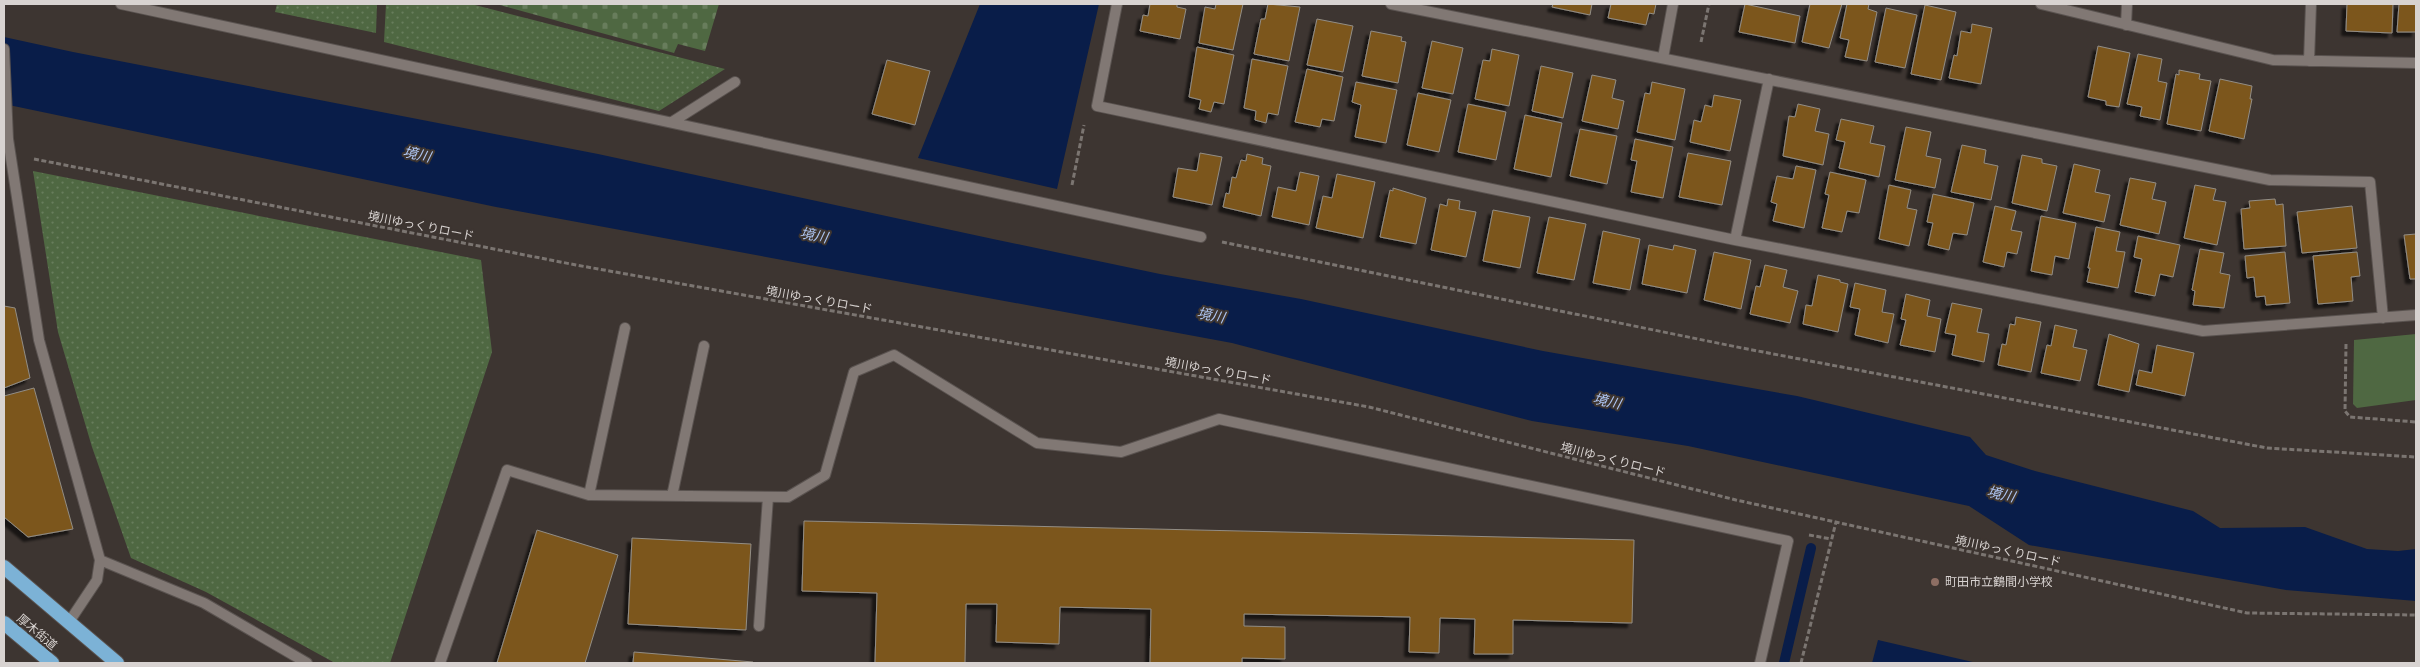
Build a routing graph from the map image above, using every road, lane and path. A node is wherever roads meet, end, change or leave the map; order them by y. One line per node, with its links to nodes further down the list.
1 (121, 4): 18 (street)
2 (1117, 4): 17 (street)
3 (1391, 4): 11 (street)
4 (1673, 4): 11 (street)
5 (1709, 4): 14 (path)
6 (2041, 4): 9 (street)
7 (2127, 4): 9 (street)
8 (2311, 4): 12 (street)
9 (2126, 25): 12 (street)
10 (4, 49): 19 (street)
11 (1663, 58): 14 (street)
12 (2309, 61): 13 (street)
13 (2416, 63)
14 (1696, 65): 15 (street)
15 (1769, 79): 22 (street); 24 (street)
16 (735, 82): 18 (street)
17 (1097, 106): 20 (path); 22 (street)
18 (672, 122): 21 (street)
19 (11, 154): 33 (path, 境川ゆっくりロード); 34 (street)
20 (1071, 188)
21 (1201, 237): 29 (path)
22 (1735, 240): 25 (street)
23 (2416, 315): 24 (street)
24 (2383, 318): 25 (street)
25 (2346, 321): 28 (path)
26 (625, 328): 30 (street)
27 (704, 346): 31 (street)
28 (2416, 422)
29 (2416, 457)
30 (589, 495): 31 (street); 43 (street)
31 (672, 496): 32 (street)
32 (768, 497): 39 (street); 44 (street)
33 (1836, 522): 36 (path, 境川ゆっくりロード); 45 (path)
34 (100, 560): 37 (street); 42 (street)
35 (4, 568): 37 (highway)
36 (2416, 615)
37 (69, 622): 41 (highway)
38 (4, 623): 40 (highway, 厚木街道)
39 (759, 626)
40 (52, 663)
41 (118, 663)
42 (307, 663)
43 (440, 663)
44 (1760, 663)
45 (1801, 663)

